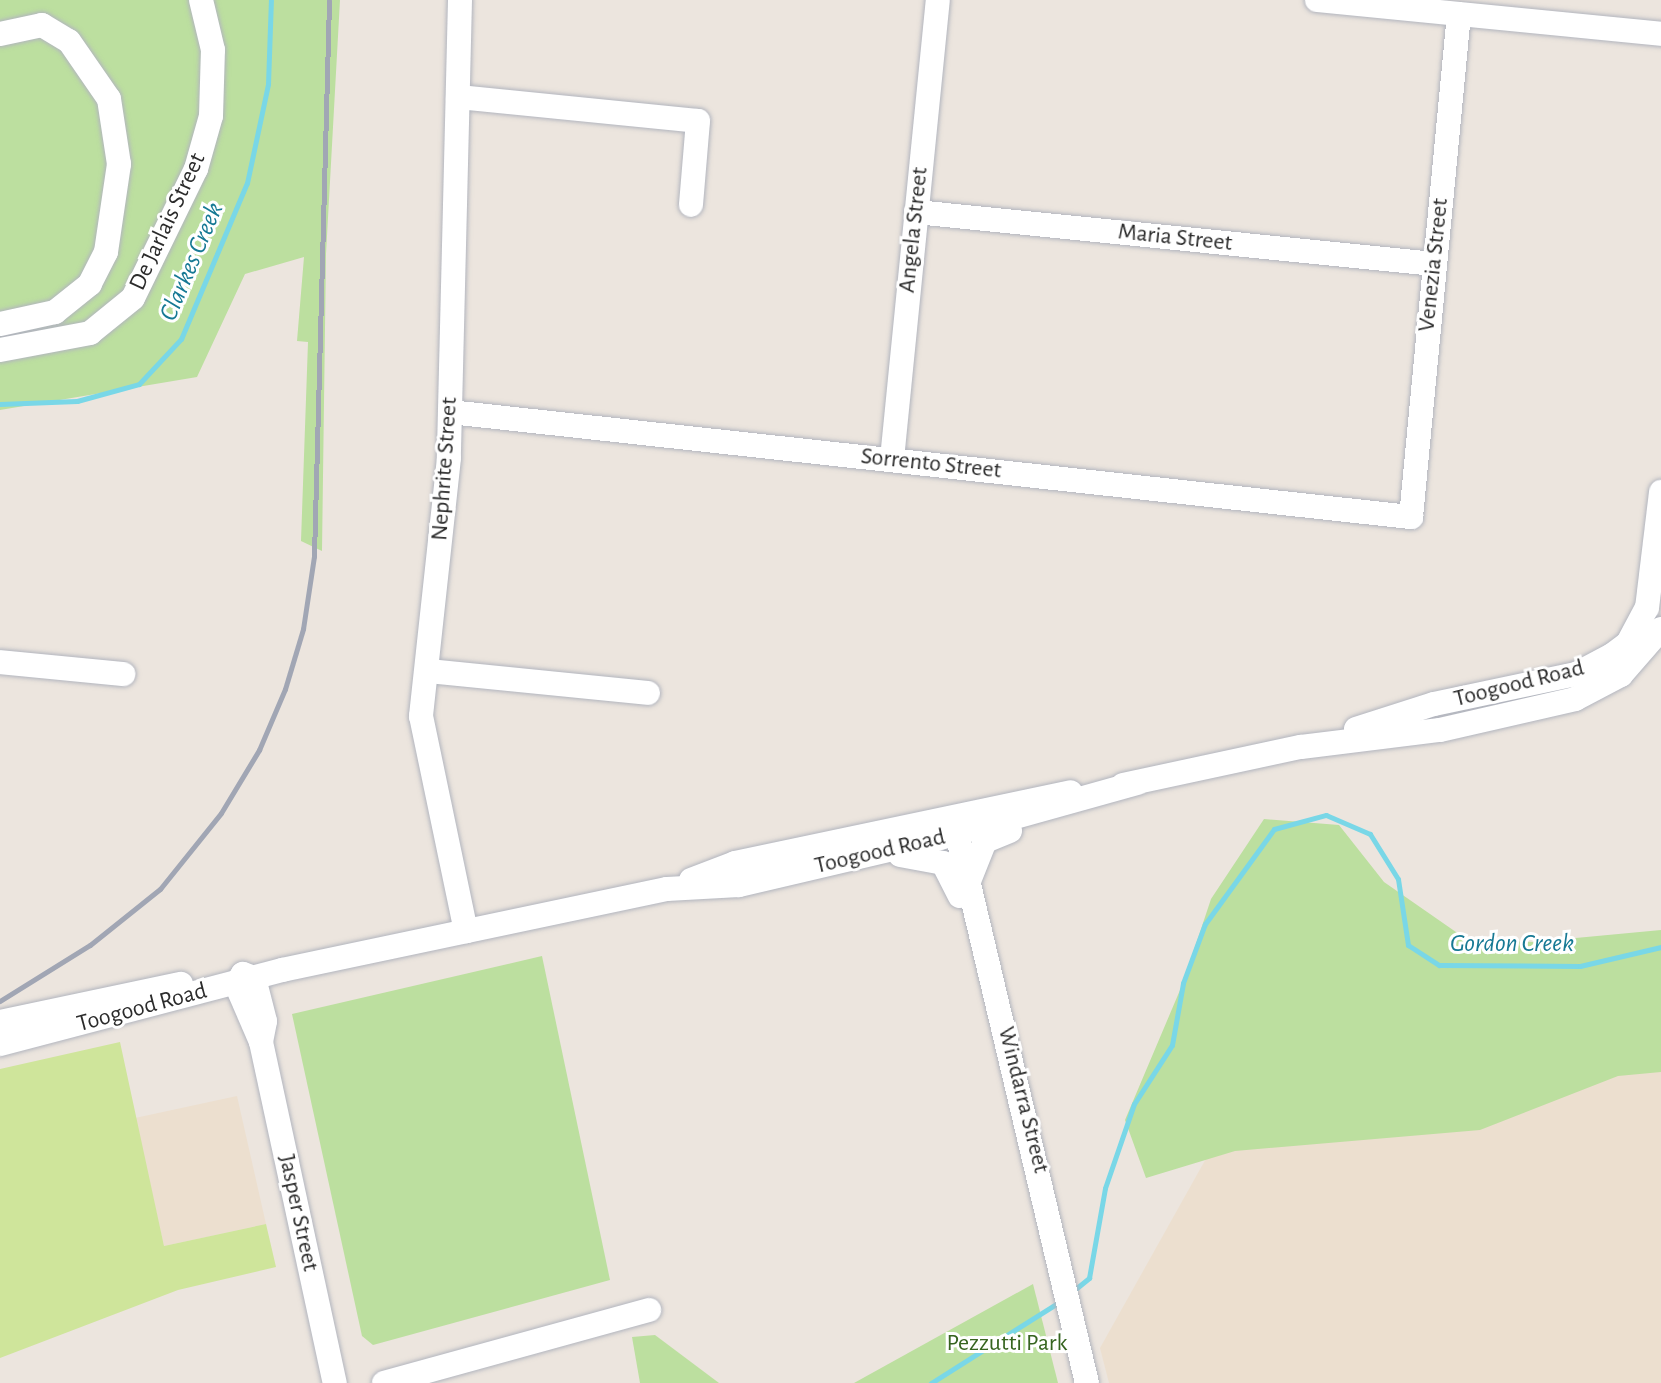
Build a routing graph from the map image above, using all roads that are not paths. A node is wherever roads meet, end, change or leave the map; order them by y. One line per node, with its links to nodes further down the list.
1 (201, 0): 13 (street, De Jarlais Street)
2 (460, 0): 8 (street, Nephrite Street)
3 (938, 0): 10 (street, Angela Street)
4 (1317, 0): 5 (street)
5 (1459, 14): 7 (street); 11 (street, Venezia Street)
6 (0, 34): 12 (street)
7 (1661, 34)
8 (458, 97): 9 (street); 14 (street, Nephrite Street)
9 (691, 205)
10 (916, 212): 11 (street, Maria Street); 15 (street, Angela Street)
11 (1434, 264): 17 (street, Venezia Street)
12 (0, 324)
13 (0, 350)
14 (450, 412): 15 (street, Sorrento Street); 20 (street, Nephrite Street)
15 (892, 459): 17 (street, Sorrento Street)
16 (1661, 492): 23 (street, Toogood Road)
17 (1411, 517)
18 (1661, 629): 23 (street, Toogood Road)
19 (0, 662): 21 (street)
20 (428, 671): 22 (street); 29 (street, Nephrite Street)
21 (123, 674)
22 (648, 693)
23 (1301, 747): 24 (street, Toogood Road)
24 (1210, 767): 25 (street, Toogood Road); 27 (street)
25 (955, 826): 26 (street, Toogood Road); 27 (street, Windarra Street); 28 (street, Toogood Road)
26 (869, 854): 28 (street, Toogood Road); 33 (street)
27 (969, 881): 33 (street, Windarra Street)
28 (667, 889): 29 (street, Toogood Road)
29 (466, 931): 30 (street, Toogood Road)
30 (245, 979): 31 (street, Toogood Road); 32 (street, Toogood Road); 36 (street, Jasper Street)
31 (0, 1022)
32 (0, 1044)
33 (1014, 1066): 35 (street, Windarra Street)
34 (649, 1310): 37 (street)
35 (1086, 1372)
36 (335, 1383)
37 (384, 1383)

